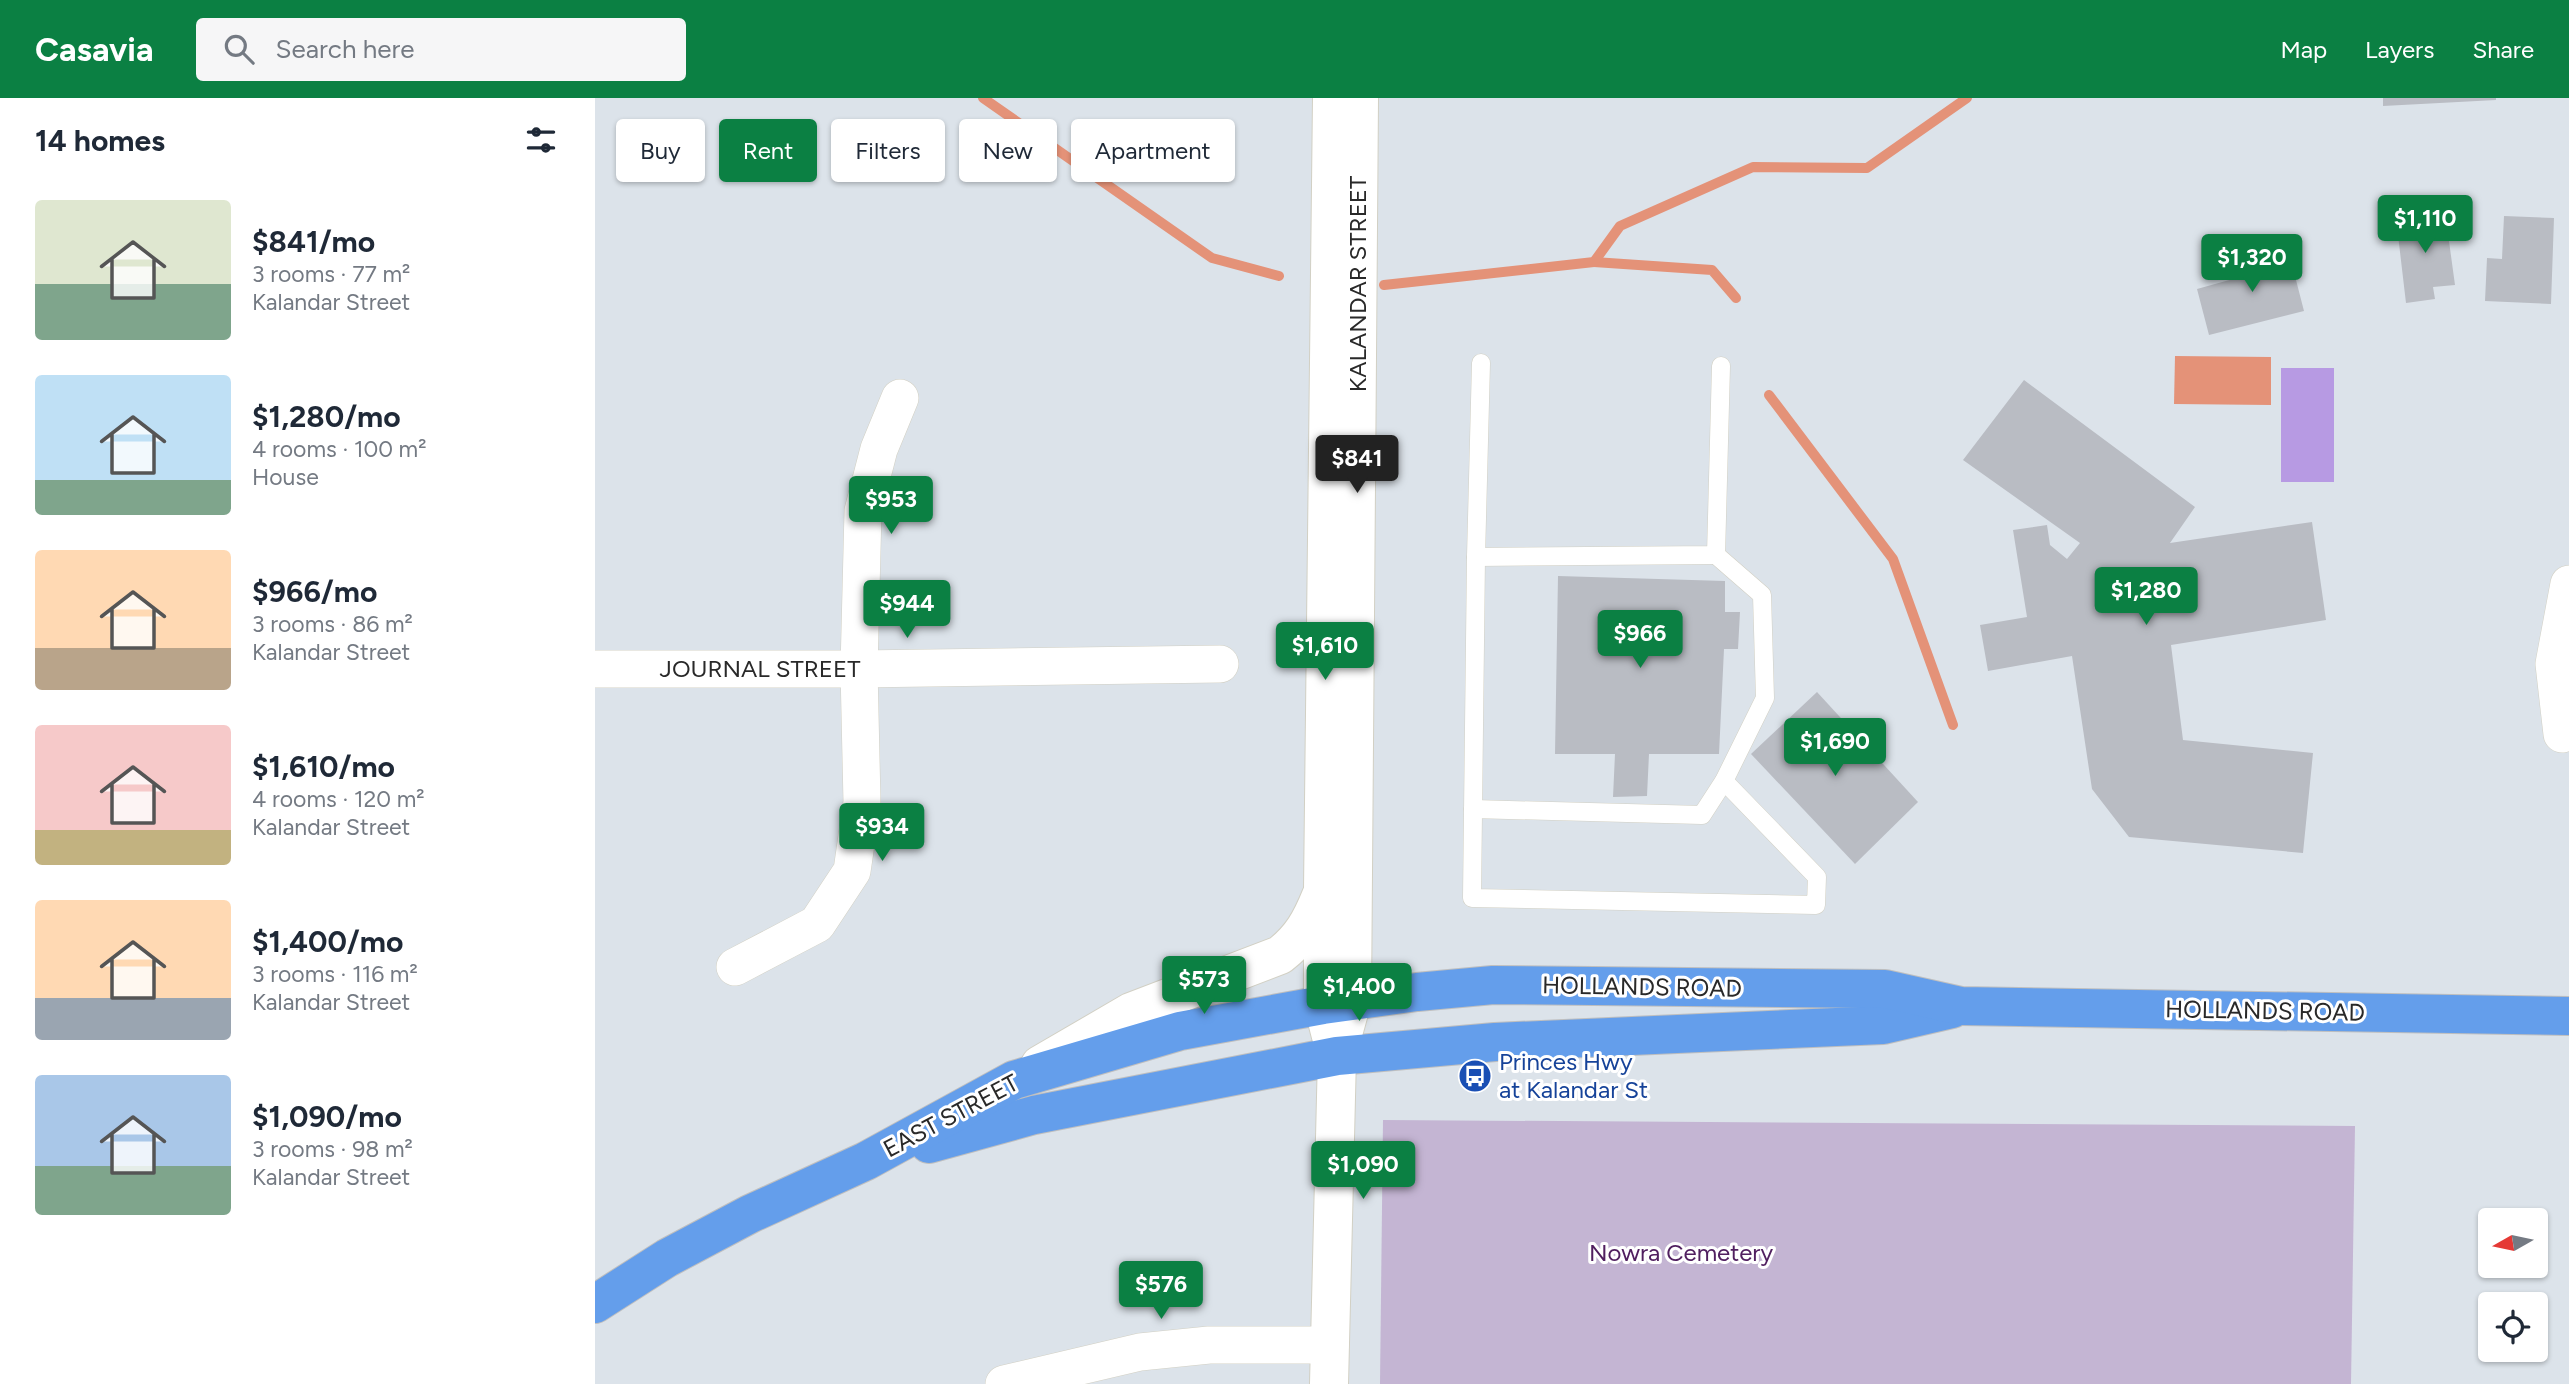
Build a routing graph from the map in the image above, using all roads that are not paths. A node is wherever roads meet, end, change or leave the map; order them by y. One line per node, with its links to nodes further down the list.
1 (1332, 98): 15 (main road, KALANDAR STREET)
2 (1359, 98): 17 (main road, KALANDAR STREET)
3 (1481, 363): 7 (lane)
4 (1721, 366): 6 (lane)
5 (900, 398): 11 (street)
6 (1716, 555): 7 (lane); 13 (lane)
7 (1476, 557): 14 (lane)
8 (2569, 584): 12 (street)
9 (1220, 664): 11 (street, JOURNAL STREET)
10 (595, 669): 11 (street, JOURNAL STREET)
11 (859, 669): 16 (street)
12 (2563, 734)
13 (1724, 781): 14 (lane); 14 (lane)
14 (1473, 809)
15 (1322, 890): 17 (main road, KALANDAR STREET); 21 (main road)
16 (735, 967)
17 (1337, 1003): 18 (highway, HOLLANDS ROAD); 20 (main road, KALANDAR STREET); 21 (highway, EAST STREET)
18 (1961, 1006): 19 (highway, HOLLANDS ROAD); 20 (highway, HOLLANDS ROAD)
19 (2569, 1016)
20 (1337, 1056): 22 (highway, EAST STREET); 24 (main road, KALANDAR STREET)
21 (1014, 1080): 22 (highway, EAST STREET)
22 (866, 1161): 23 (highway, EAST STREET)
23 (595, 1304)
24 (1330, 1345): 25 (street); 26 (main road, KALANDAR STREET)
25 (1004, 1384)
26 (1329, 1384)

